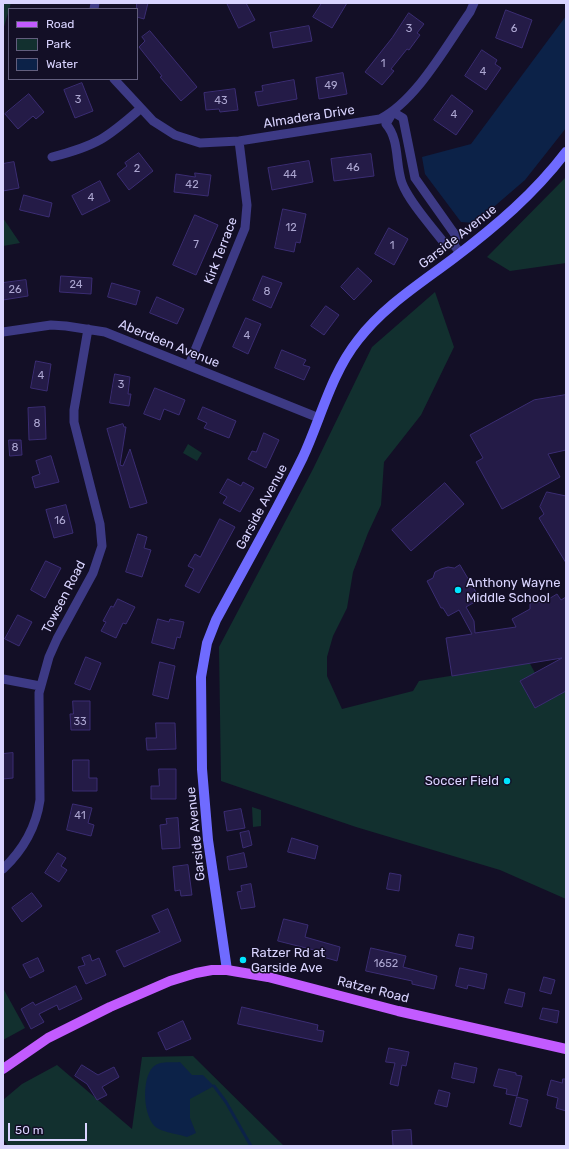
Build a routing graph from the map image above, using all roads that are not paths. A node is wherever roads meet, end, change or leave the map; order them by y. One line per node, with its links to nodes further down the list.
1 (474, 3): 4 (street, Almadera Drive)
2 (115, 80): 3 (street, Almadera Drive)
3 (140, 109): 5 (street, Almadera Drive); 7 (street)
4 (392, 112): 5 (street, Almadera Drive); 8 (street); 8 (street)
5 (239, 141): 11 (street, Kirk Terrace)
6 (566, 152): 8 (street, Garside Avenue)
7 (52, 157)
8 (457, 249): 12 (street, Garside Avenue)
9 (88, 329): 10 (street, Aberdeen Avenue); 11 (street, Aberdeen Avenue); 14 (street, Towsen Road)
10 (3, 332)
11 (189, 365): 12 (street, Aberdeen Avenue)
12 (319, 418): 16 (street, Garside Avenue)
13 (3, 679): 14 (street)
14 (40, 686): 15 (street, Towsen Road)
15 (3, 869)
16 (227, 970): 17 (main road, Ratzer Road); 18 (main road, Ratzer Road)
17 (566, 1050)
18 (3, 1069)

